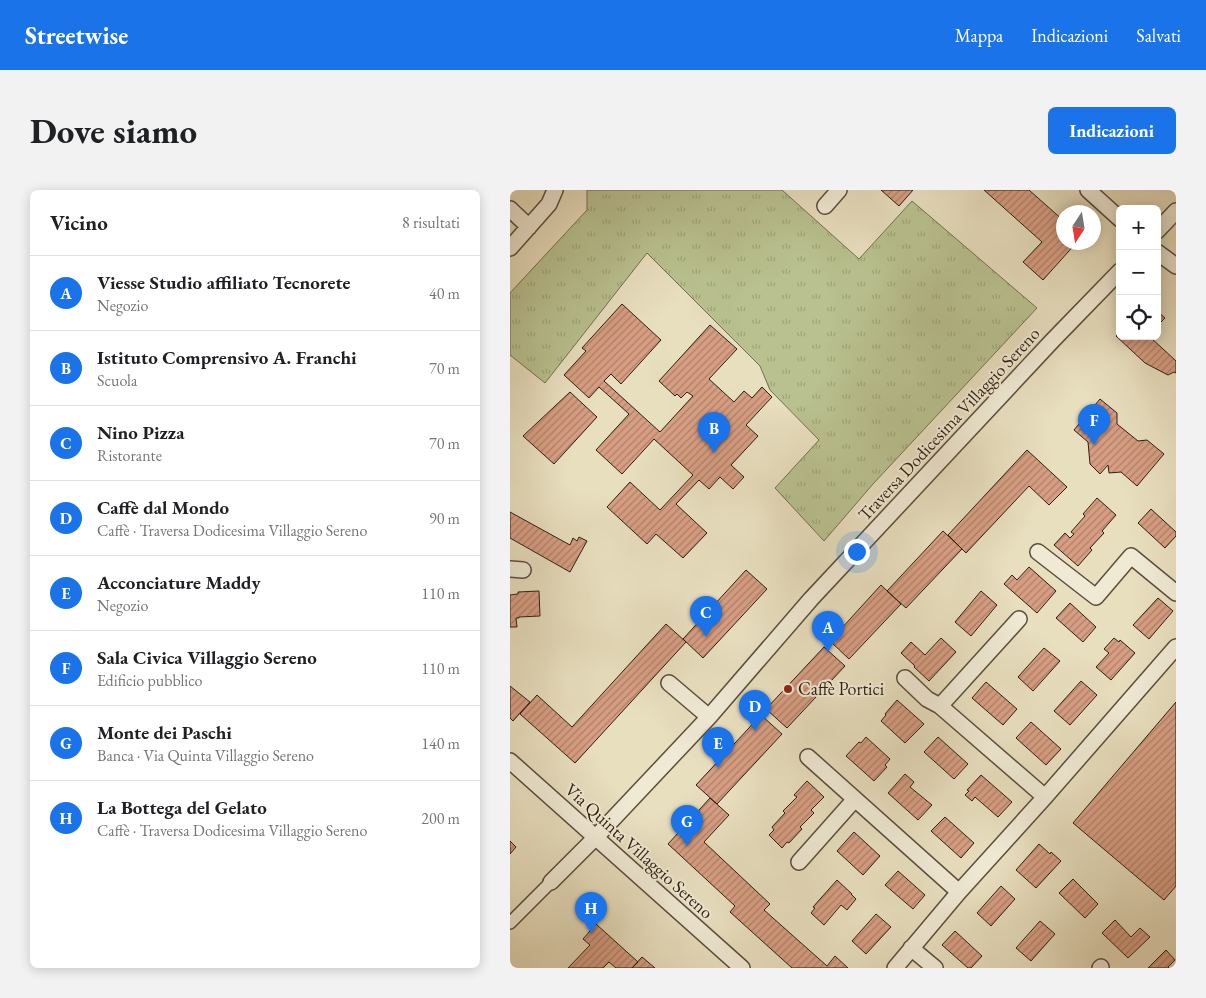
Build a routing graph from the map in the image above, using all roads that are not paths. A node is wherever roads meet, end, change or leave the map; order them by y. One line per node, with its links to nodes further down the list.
1 (555, 190): 8 (street)
2 (839, 190): 4 (street)
3 (1088, 190): 7 (street)
4 (825, 206)
5 (510, 209): 8 (street)
6 (1176, 211): 9 (street)
7 (1116, 215)
8 (529, 227): 10 (street)
9 (1161, 228)
10 (510, 248)
11 (1161, 255): 12 (street)
12 (1176, 266)
13 (1116, 275): 21 (street, Traversa Dodicesima Villaggio Sereno)
14 (1038, 552): 15 (street)
15 (1176, 593)
16 (1019, 618): 20 (street)
17 (1176, 647): 24 (street)
18 (906, 678): 20 (street)
19 (669, 683): 21 (street)
20 (940, 706): 24 (street)
21 (709, 717): 26 (street, Traversa Dodicesima Villaggio Sereno)
22 (808, 757): 25 (street)
23 (510, 762): 26 (street, Via Quinta Villaggio Sereno)
24 (1045, 797): 29 (street)
25 (855, 799): 27 (street); 29 (street)
26 (595, 838): 28 (street, Traversa Dodicesima Villaggio Sereno); 32 (street, Via Quinta Villaggio Sereno)
27 (799, 862)
28 (551, 882): 30 (street, Traversa Dodicesima Villaggio Sereno)
29 (959, 892): 31 (street)
30 (510, 922)
31 (911, 948): 33 (street); 34 (street)
32 (742, 968)
33 (895, 968)
34 (935, 968)

